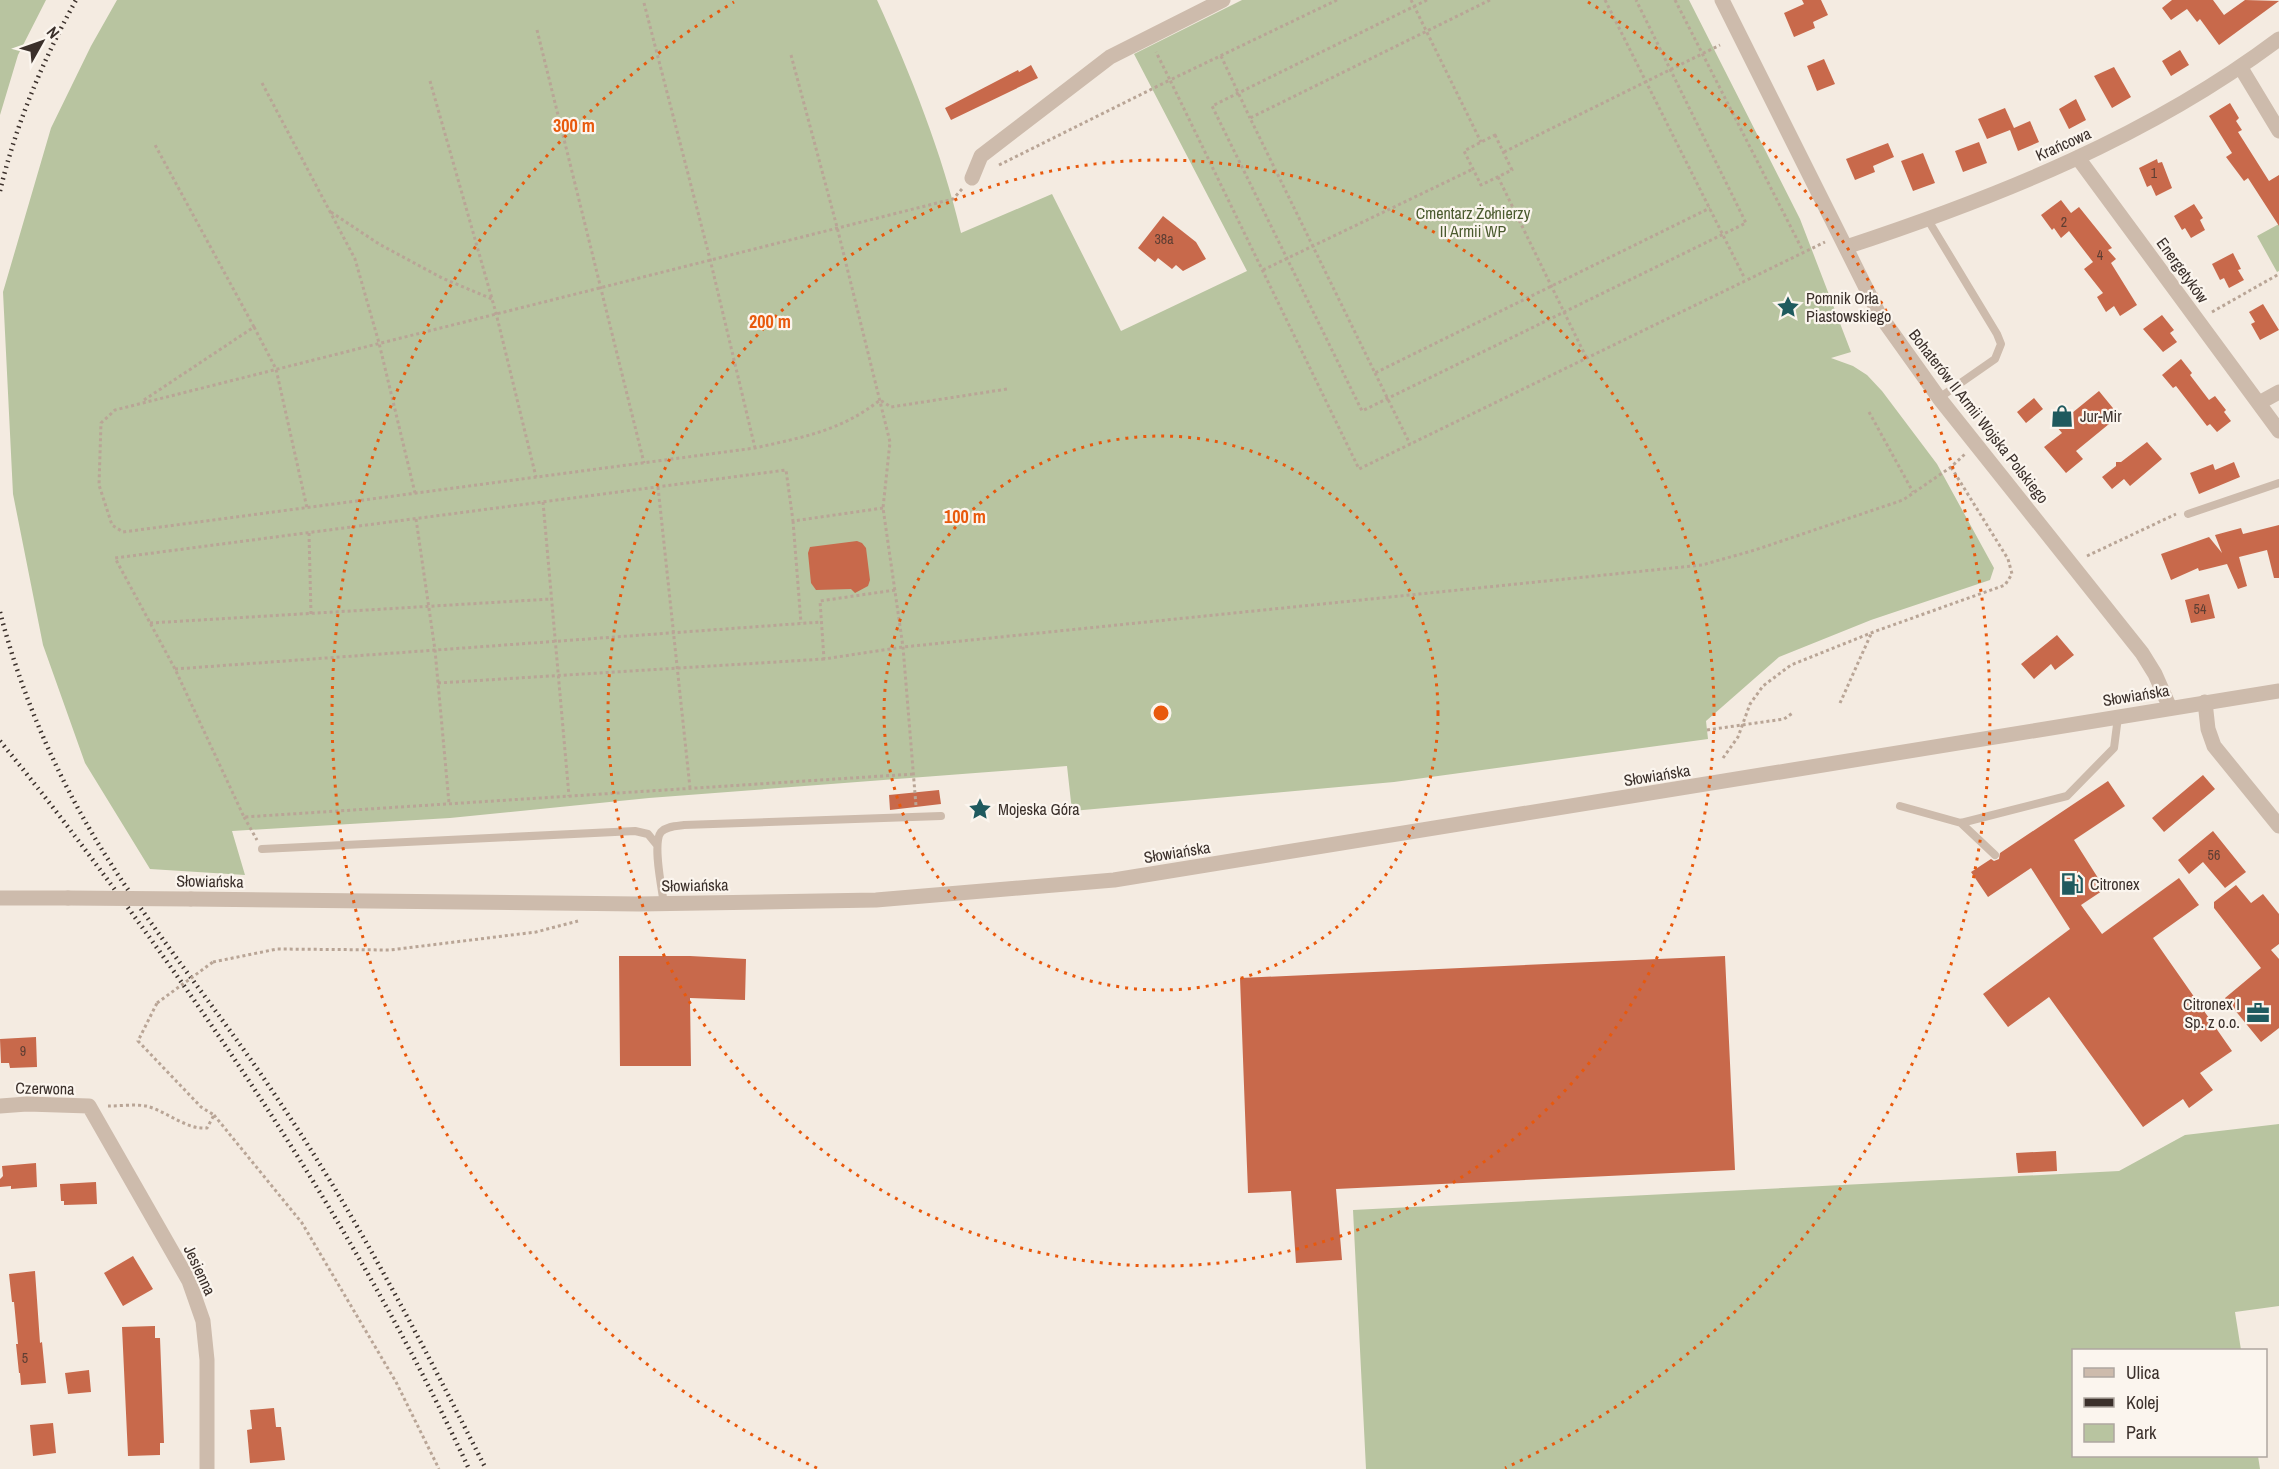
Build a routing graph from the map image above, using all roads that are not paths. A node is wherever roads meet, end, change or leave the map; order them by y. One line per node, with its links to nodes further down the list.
1 (1223, 0): 7 (street)
2 (1722, 0): 9 (street, Bohaterów II Armii Wojska Polskiego)
3 (2279, 39): 4 (street, Krańcowa)
4 (2241, 68): 5 (street); 6 (street, Krańcowa)
5 (2279, 131)
6 (2078, 158): 8 (street, Krańcowa); 12 (street, Energetyków)
7 (972, 178)
8 (1928, 220): 9 (street, Krańcowa); 11 (lane)
9 (1843, 241): 11 (street, Bohaterów II Armii Wojska Polskiego)
10 (2279, 392): 12 (street)
11 (1939, 398): 18 (street, Bohaterów II Armii Wojska Polskiego)
12 (2259, 403): 13 (street, Energetyków)
13 (2279, 431)
14 (2279, 483): 15 (lane)
15 (2188, 514)
16 (2279, 691): 17 (street, Słowiańska)
17 (2205, 702): 18 (street, Słowiańska); 23 (street)
18 (2170, 708): 19 (street, Słowiańska)
19 (2118, 716): 22 (lane); 28 (street, Słowiańska)
20 (1900, 806): 22 (lane)
21 (941, 816): 24 (lane)
22 (1960, 823): 26 (lane)
23 (2279, 826)
24 (657, 845): 25 (lane); 28 (lane)
25 (262, 849)
26 (1995, 855)
27 (0, 898): 28 (street, Słowiańska, bridge)
28 (664, 904)
29 (0, 1106): 30 (street, Czerwona)
30 (89, 1106): 31 (street, Jesienna)
31 (207, 1469)

